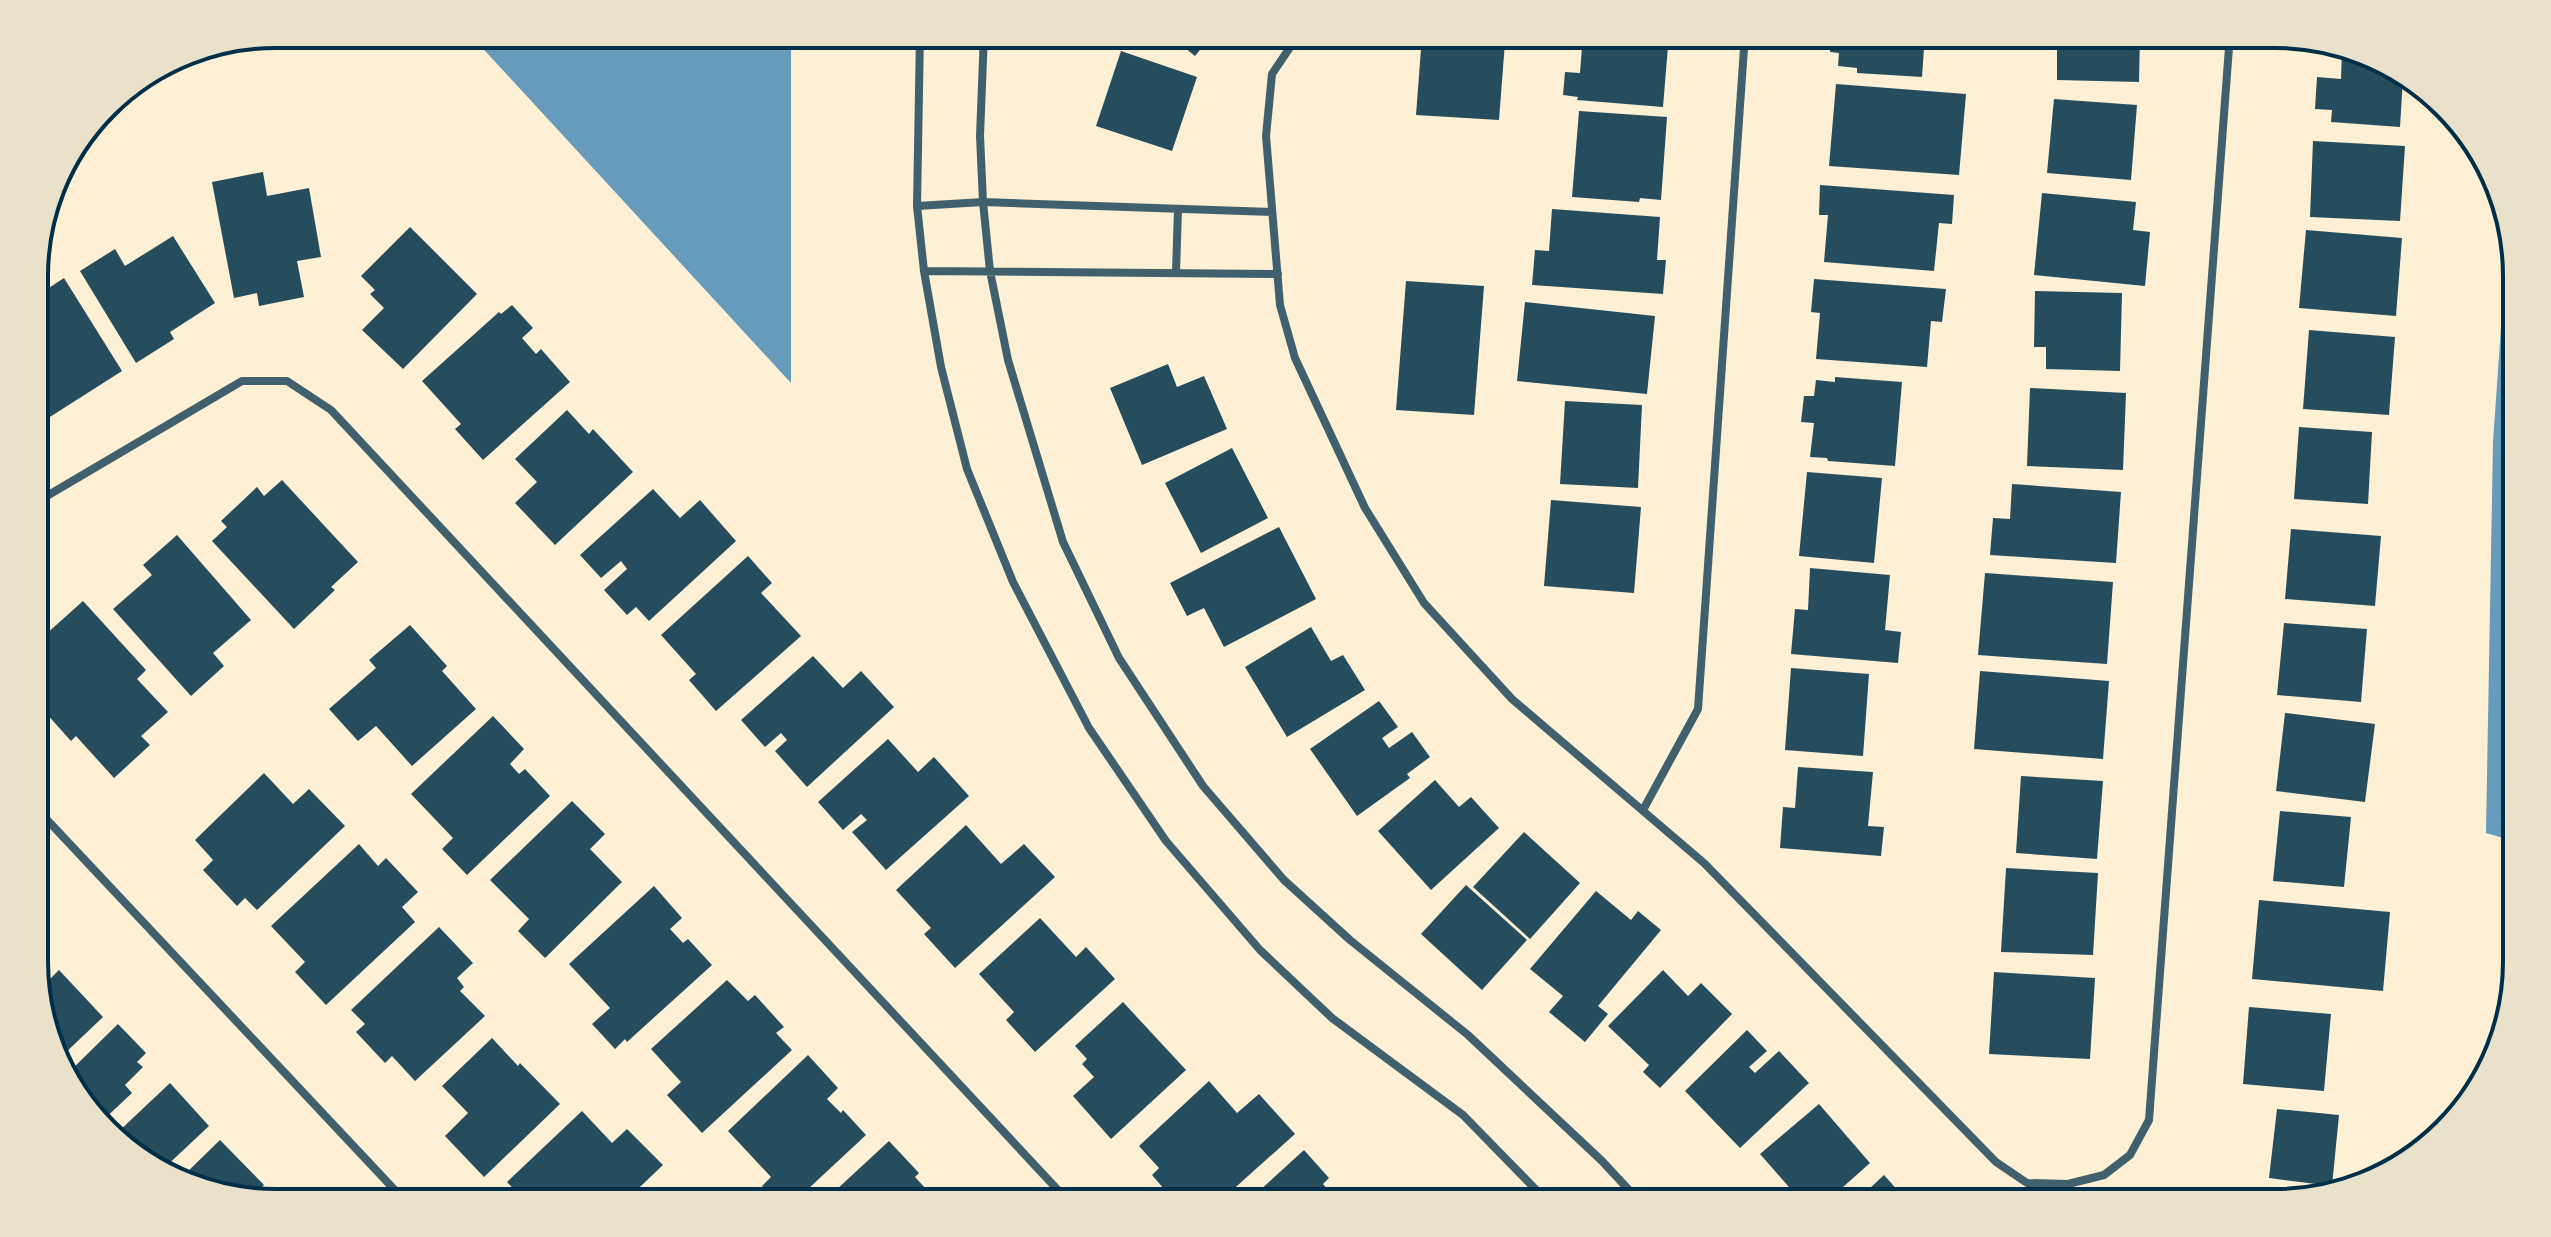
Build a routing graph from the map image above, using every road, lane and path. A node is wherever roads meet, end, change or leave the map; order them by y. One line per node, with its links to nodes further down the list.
1 (920, 48): 7 (street)
2 (983, 48): 6 (street)
3 (1290, 48): 9 (street)
4 (1744, 48): 15 (street)
5 (2229, 48): 15 (street)
6 (983, 202): 7 (street); 8 (street); 11 (street)
7 (917, 206): 10 (street)
8 (1178, 209): 9 (street); 12 (street)
9 (1272, 212): 13 (street)
10 (924, 271): 11 (street); 19 (street)
11 (990, 271): 12 (street); 20 (street)
12 (1176, 272): 13 (street)
13 (1278, 274): 15 (street)
14 (48, 495): 18 (street)
15 (1643, 810)
16 (48, 821): 17 (street)
17 (394, 1189)
18 (1057, 1189)
19 (1535, 1189)
20 (1628, 1189)

